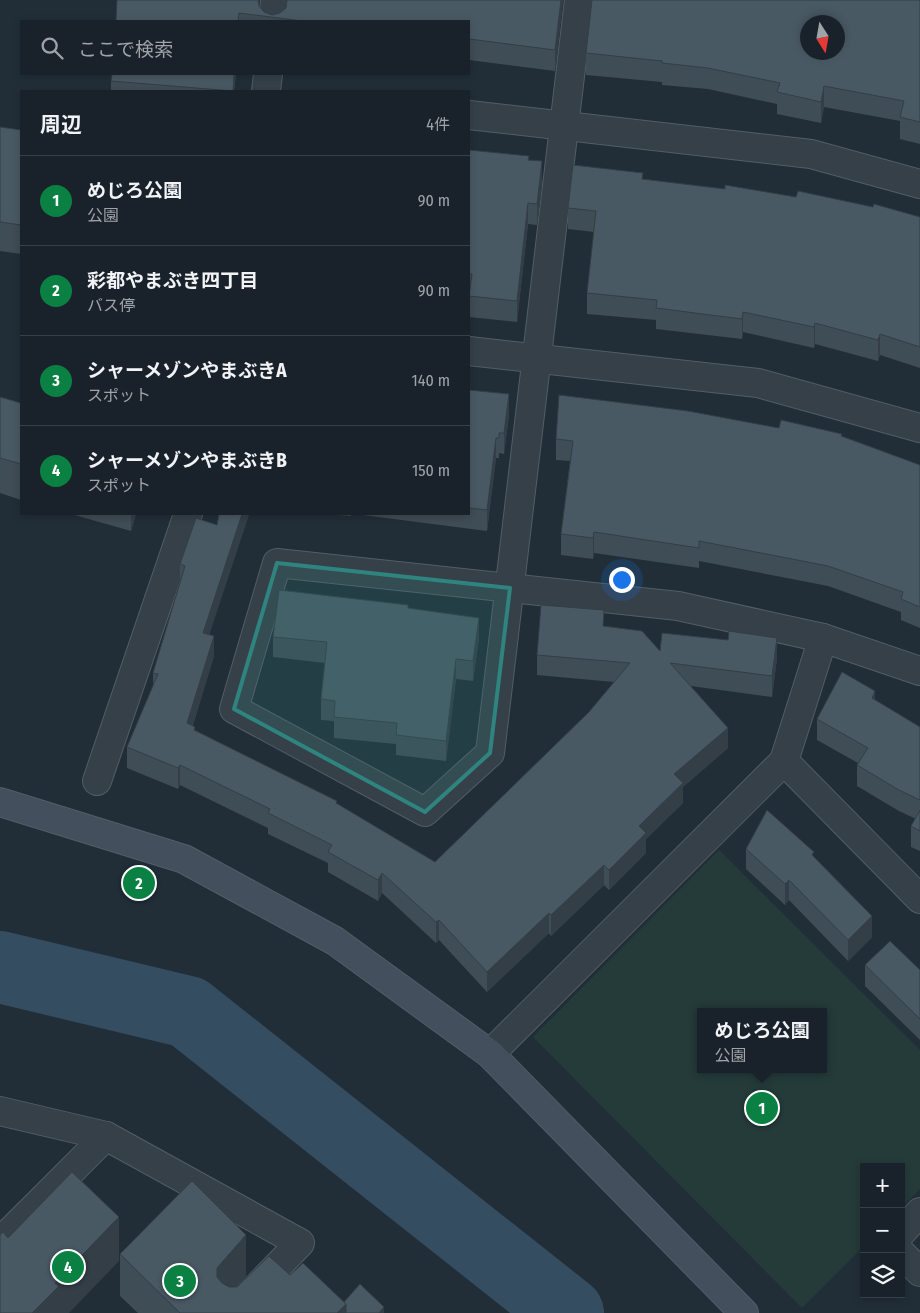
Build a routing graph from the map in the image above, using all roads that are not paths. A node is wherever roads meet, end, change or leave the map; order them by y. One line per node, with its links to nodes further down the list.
1 (275, 0): 3 (street)
2 (579, 0): 7 (street)
3 (273, 20)
4 (268, 75): 5 (street)
5 (266, 90)
6 (470, 115): 7 (street)
7 (564, 125): 8 (street); 10 (street)
8 (920, 184)
9 (470, 351): 10 (street)
10 (537, 358): 11 (street); 13 (street)
11 (920, 428)
12 (188, 515): 17 (street)
13 (510, 588): 13 (street); 14 (street)
14 (823, 638): 15 (street); 16 (street)
15 (920, 670)
16 (784, 761): 19 (street); 20 (street)
17 (97, 781)
18 (0, 802): 20 (street)
19 (920, 899)
20 (490, 1054): 29 (street)
21 (0, 1111): 22 (street)
22 (106, 1136): 25 (street); 28 (street)
23 (920, 1212): 24 (street)
24 (905, 1229)
25 (0, 1242)
26 (905, 1257): 27 (street)
27 (920, 1272)
28 (232, 1313)
29 (744, 1313)

